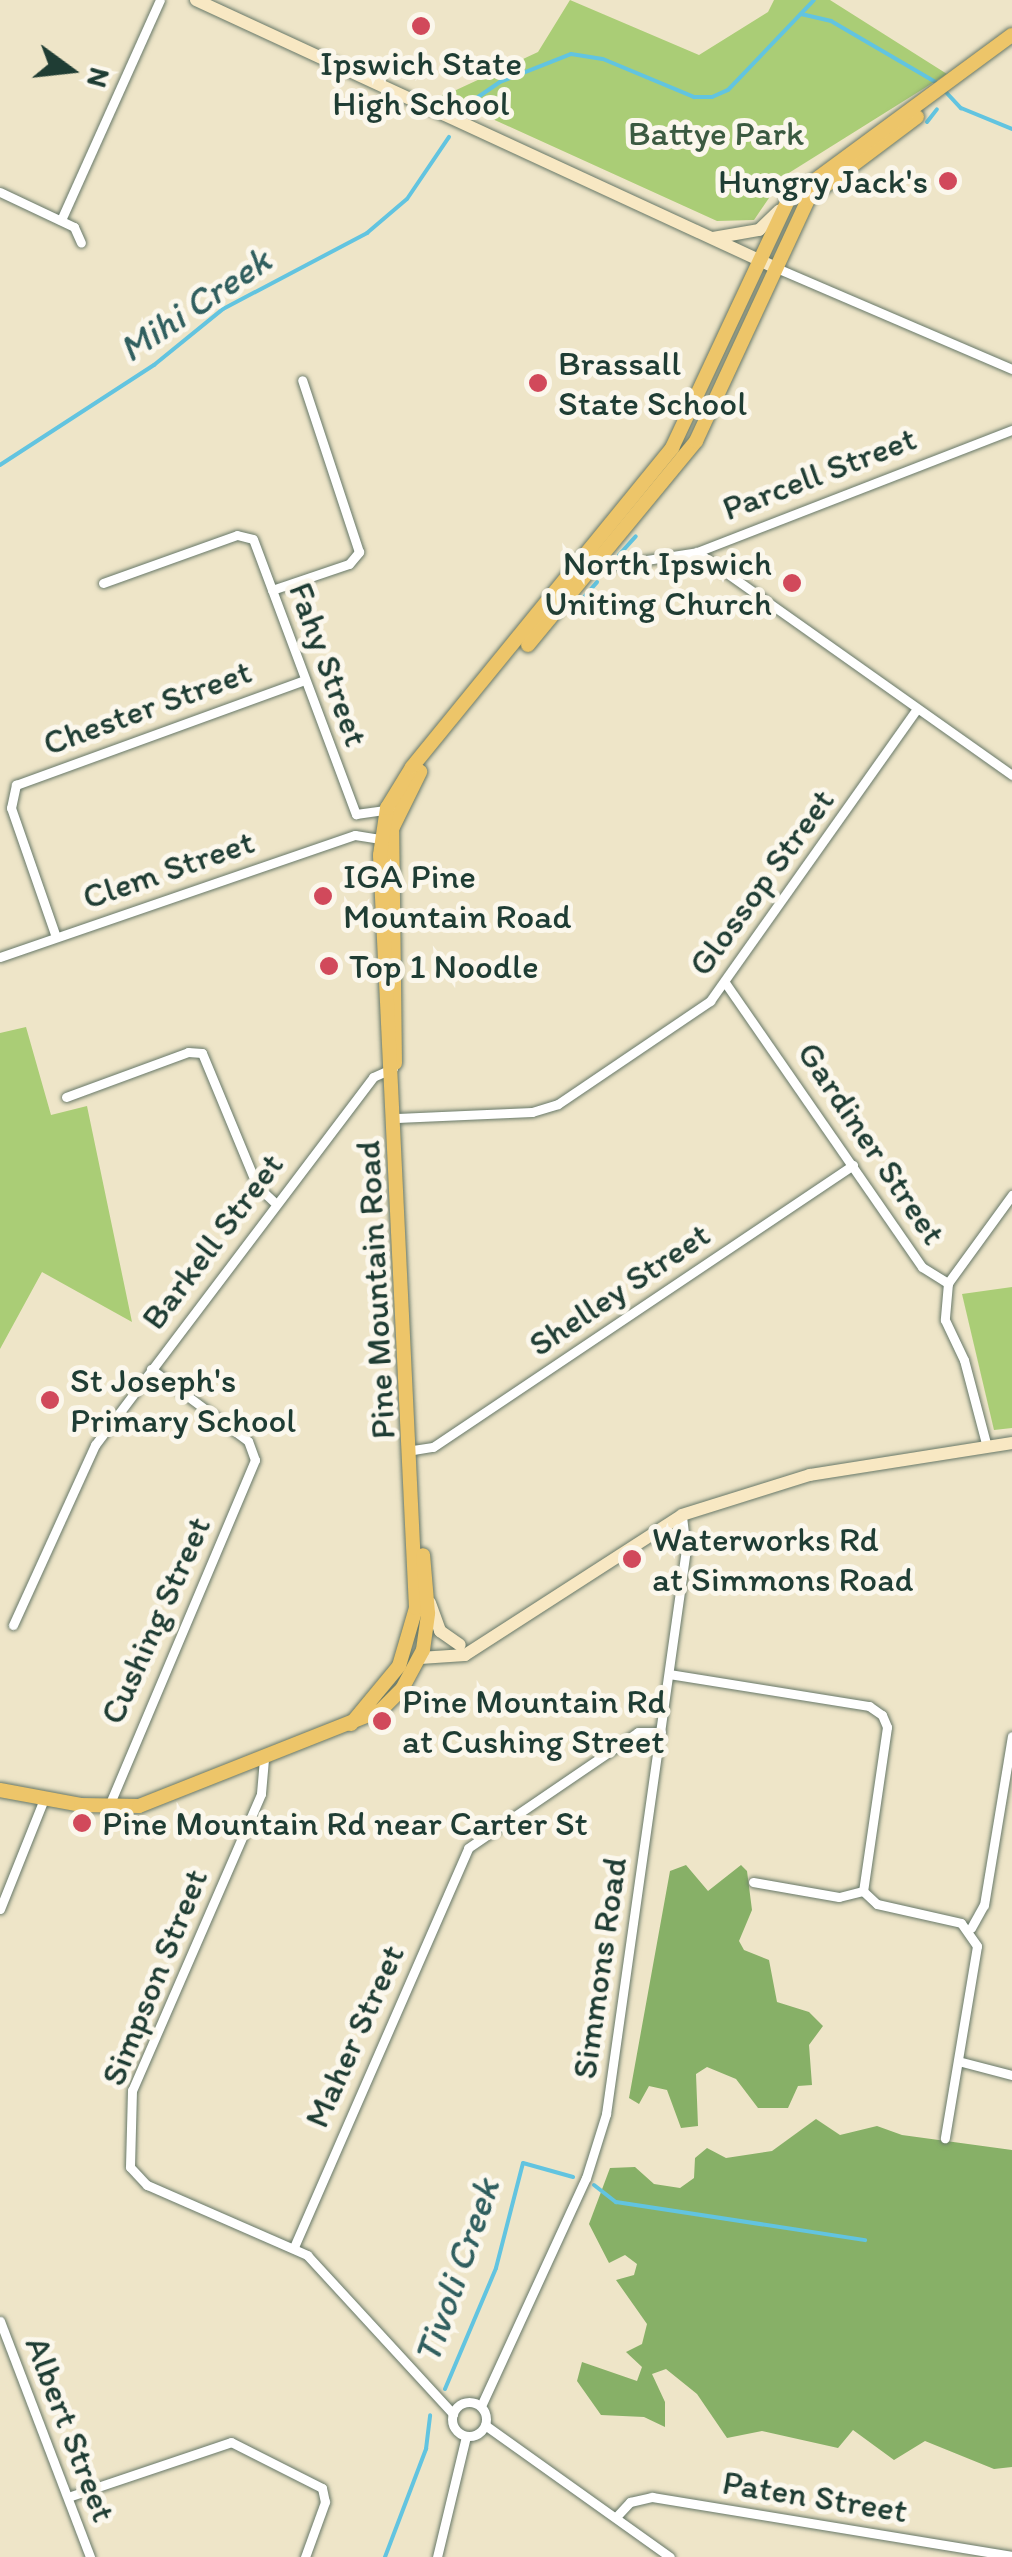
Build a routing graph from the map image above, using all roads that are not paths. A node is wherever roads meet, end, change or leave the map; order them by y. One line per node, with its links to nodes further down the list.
1 (160, 0): 8 (street)
2 (196, 0): 9 (main road)
3 (1012, 36): 5 (main road, Pine Mountain Road)
4 (1012, 49): 5 (main road, Pine Mountain Road)
5 (939, 96): 7 (main road, Pine Mountain Road); 12 (main road, Pine Mountain Road)
6 (0, 192): 8 (street)
7 (782, 208): 9 (main road); 11 (main road, Pine Mountain Road)
8 (61, 220): 10 (street)
9 (710, 239): 11 (main road)
10 (81, 244)
11 (759, 260): 12 (main road); 17 (main road, Pine Mountain Road)
12 (774, 267): 13 (street); 17 (main road, Pine Mountain Road)
13 (1012, 368)
14 (302, 380): 19 (street)
15 (1012, 430): 16 (street, Parcell Street)
16 (698, 552): 17 (street, Parcell Street); 21 (street)
17 (594, 557): 23 (main road, Pine Mountain Road)
18 (102, 583): 19 (street, Fahy Street)
19 (272, 590): 20 (street, Fahy Street)
20 (305, 680): 24 (street, Fahy Street); 27 (street, Chester Street)
21 (918, 710): 22 (street); 29 (street, Glossop Street)
22 (1012, 775)
23 (392, 809): 24 (street); 26 (main road, Pine Mountain Road)
24 (356, 814): 25 (street)
25 (355, 835): 26 (street); 27 (street, Clem Street)
26 (380, 844): 30 (main road, Pine Mountain Road)
27 (56, 937): 28 (street, Clem Street)
28 (0, 958)
29 (726, 984): 32 (street, Glossop Street); 33 (street, Gardiner Street)
30 (394, 1068): 32 (main road, Pine Mountain Road); 35 (street, Barkell Street)
31 (66, 1097): 35 (street)
32 (397, 1118): 40 (main road, Pine Mountain Road)
33 (853, 1165): 36 (street, Gardiner Street); 40 (street, Shelley Street)
34 (1012, 1196): 36 (street)
35 (274, 1202): 37 (street, Barkell Street)
36 (948, 1283): 39 (street, Gardiner Street)
37 (151, 1369): 44 (street, Barkell Street); 57 (street, Cushing Street)
38 (1012, 1443): 39 (main road)
39 (988, 1447): 42 (main road)
40 (412, 1450): 41 (main road, Pine Mountain Road)
41 (416, 1510): 43 (main road, Pine Mountain Road); 47 (main road, Pine Mountain Road)
42 (682, 1515): 45 (main road); 49 (street, Simmons Road)
43 (428, 1596): 46 (main road); 48 (main road, Pine Mountain Road)
44 (13, 1625)
45 (484, 1642): 46 (main road); 48 (main road)
46 (460, 1645): 48 (main road)
47 (408, 1647): 48 (main road); 50 (main road, Pine Mountain Road)
48 (422, 1651): 50 (main road, Pine Mountain Road)
49 (669, 1674): 51 (street, Simmons Road); 59 (street)
50 (350, 1724): 53 (main road, Pine Mountain Road)
51 (661, 1732): 65 (street, Maher Street); 67 (street, Simmons Road)
52 (1012, 1736): 54 (street)
53 (264, 1759): 57 (main road, Pine Mountain Road); 65 (street, Simpson Street)
54 (1009, 1776): 61 (street)
55 (0, 1790): 56 (main road, Pine Mountain Road)
56 (44, 1799): 57 (main road, Pine Mountain Road); 60 (street)
57 (108, 1808)
58 (752, 1882): 59 (street)
59 (863, 1890): 61 (street)
60 (0, 1909)
61 (971, 1928): 62 (street)
62 (958, 2061): 63 (street); 64 (street)
63 (1012, 2075)
64 (945, 2138)
65 (294, 2248): 68 (street, Simpson Street)
66 (0, 2321): 71 (street, Albert Street)
67 (480, 2406): 68 (street); 69 (street)
68 (448, 2410): 70 (street)
69 (485, 2425): 70 (street); 72 (street)
70 (466, 2436): 76 (street)
71 (68, 2497): 74 (street, Albert Street); 75 (street)
72 (616, 2517): 73 (street, Paten Street); 77 (street)
73 (1012, 2556)
74 (90, 2557)
75 (305, 2557)
76 (437, 2557)
77 (670, 2557)

